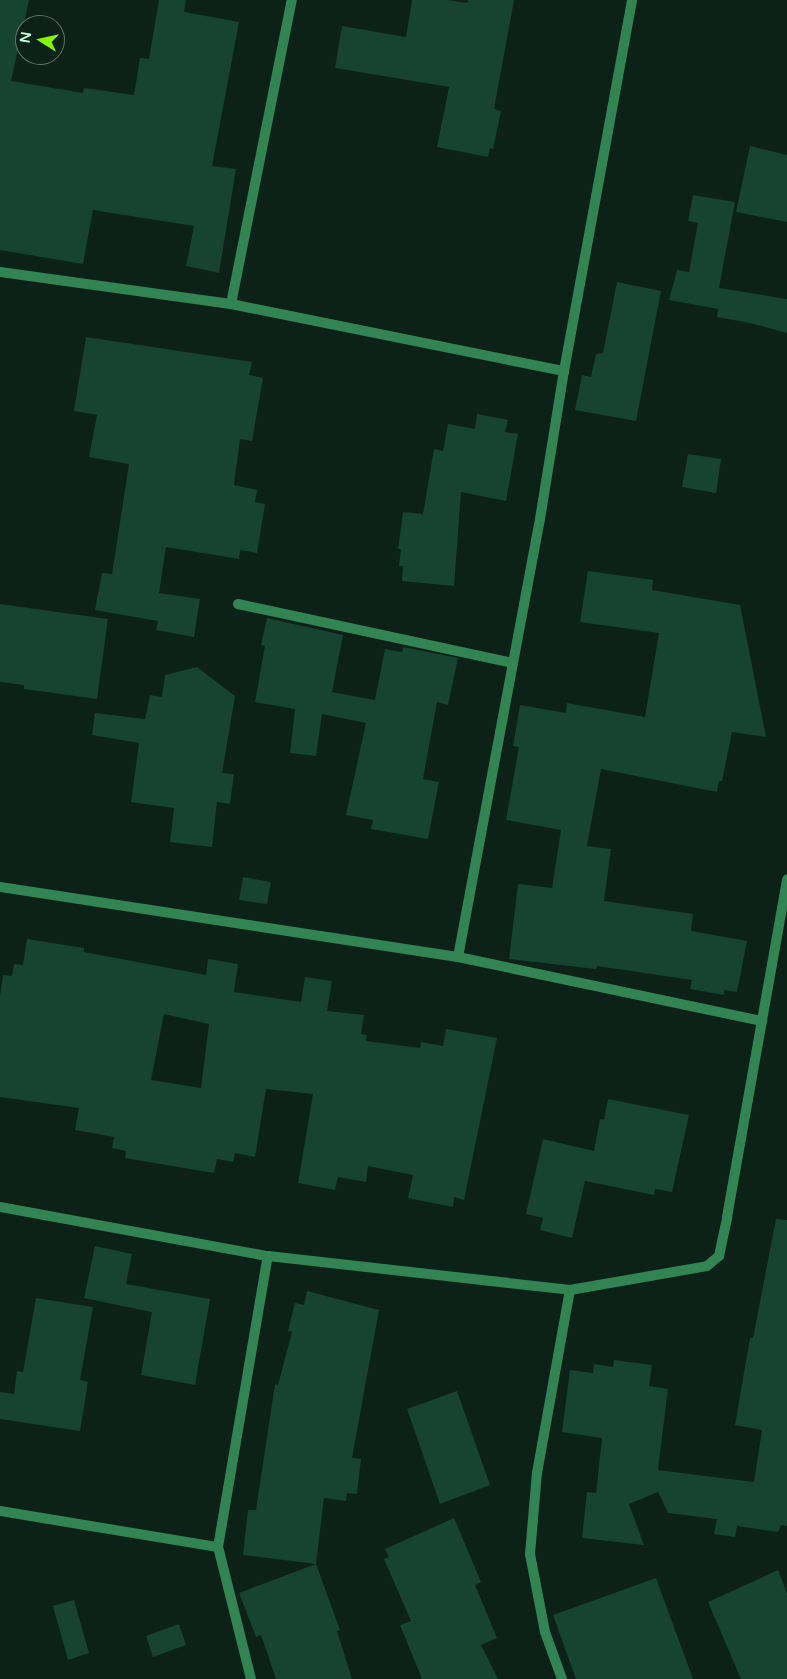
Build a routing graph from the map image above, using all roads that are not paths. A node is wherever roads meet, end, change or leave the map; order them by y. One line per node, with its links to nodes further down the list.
1 (292, 0): 4 (street)
2 (632, 0): 5 (street)
3 (0, 272): 4 (street)
4 (231, 304): 5 (street)
5 (564, 371): 7 (street)
6 (238, 604): 7 (street)
7 (513, 663): 11 (street)
8 (787, 880): 10 (street)
9 (0, 887): 11 (street)
10 (783, 925): 12 (street)
11 (458, 957): 12 (street)
12 (762, 1021): 15 (street)
13 (0, 1207): 14 (street)
14 (268, 1256): 15 (street); 17 (street)
15 (570, 1290): 19 (street)
16 (0, 1511): 17 (street)
17 (218, 1547): 18 (street)
18 (251, 1679)
19 (562, 1679)

